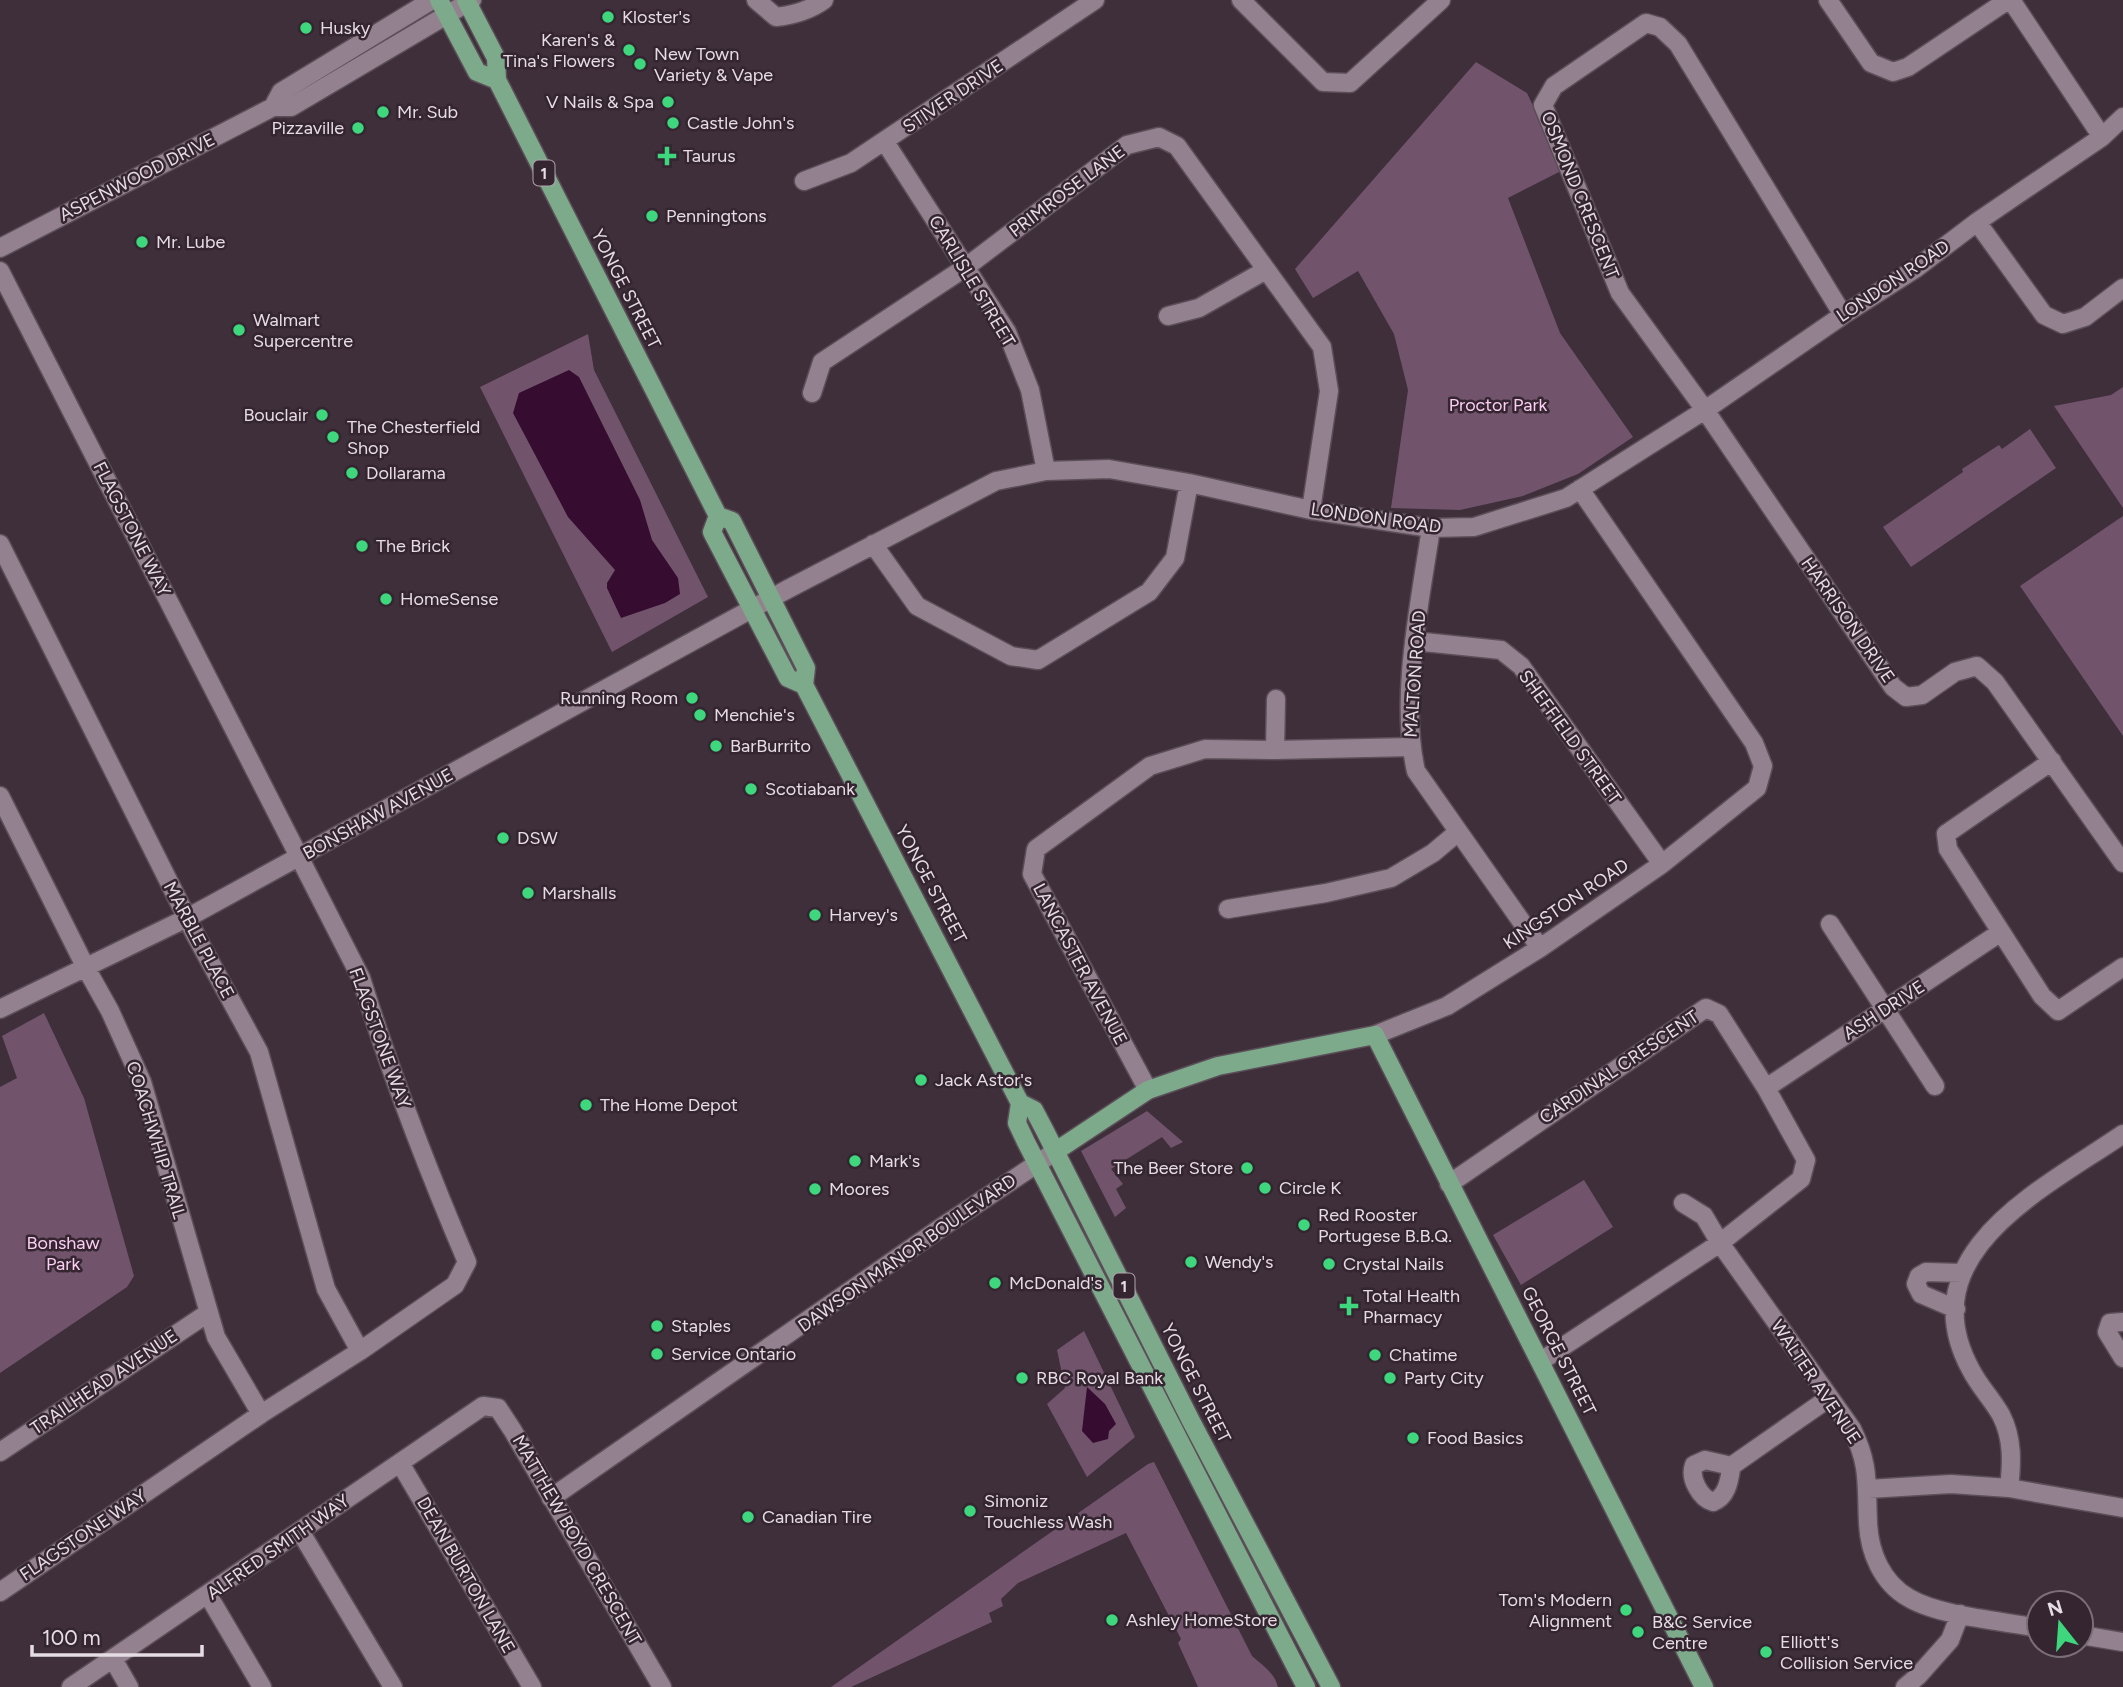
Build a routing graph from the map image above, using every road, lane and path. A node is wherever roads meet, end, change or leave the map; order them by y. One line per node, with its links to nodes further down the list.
1 (432, 0): 12 (street, ASPENWOOD DRIVE)
2 (756, 0): 3 (street)
3 (824, 0)
4 (1095, 0): 15 (street, STIVER DRIVE)
5 (1241, 0): 6 (street)
6 (1441, 0)
7 (1828, 0): 8 (street)
8 (2009, 0): 14 (street)
9 (469, 1): 10 (street, ASPENWOOD DRIVE); 11 (main road, YONGE STREET / 1)
10 (443, 7): 11 (main road, YONGE STREET / 1); 12 (street, ASPENWOOD DRIVE)
11 (497, 80): 31 (main road, YONGE STREET / 1)
12 (273, 107): 18 (street, ASPENWOOD DRIVE)
13 (2123, 117): 14 (street, LONDON ROAD)
14 (2102, 137): 17 (street, LONDON ROAD)
15 (885, 142): 16 (street, STIVER DRIVE); 19 (street, CARLISLE STREET)
16 (804, 181)
17 (1977, 222): 22 (street); 23 (street, LONDON ROAD)
18 (0, 248)
19 (966, 267): 20 (street, PRIMROSE LANE); 25 (street, PRIMROSE LANE); 27 (street, CARLISLE STREET)
20 (1266, 270): 24 (street); 30 (street, PRIMROSE LANE)
21 (0, 271): 45 (street, FLAGSTONE WAY)
22 (2123, 288)
23 (1843, 315): 26 (street, LONDON ROAD); 26 (street, OSMOND CRESCENT)
24 (1168, 316)
25 (812, 393)
26 (1705, 410): 29 (street, LONDON ROAD); 42 (street, HARRISON DRIVE)
27 (1046, 471): 28 (street, LONDON ROAD); 34 (street, LONDON ROAD)
28 (1189, 483): 30 (street, LONDON ROAD); 34 (street)
29 (1580, 489): 32 (street, LONDON ROAD); 47 (street, KINGSTON ROAD)
30 (1311, 510): 32 (street, LONDON ROAD)
31 (718, 516): 35 (main road, YONGE STREET / 1); 36 (main road, YONGE STREET / 1)
32 (1431, 528): 37 (street, MALTON ROAD)
33 (0, 544): 49 (street, MARBLE PLACE)
34 (873, 544): 35 (street, LONDON ROAD)
35 (772, 598): 36 (street, LONDON ROAD); 38 (main road, YONGE STREET / 1)
36 (752, 609): 38 (main road, YONGE STREET / 1); 45 (street, BONSHAW AVENUE)
37 (1415, 641): 40 (street, MALTON ROAD); 47 (street, SHEFFIELD STREET)
38 (804, 685): 61 (main road, YONGE STREET / 1)
39 (1276, 699): 41 (street)
40 (1411, 747): 41 (street, LANCASTER AVENUE); 44 (street, MALTON ROAD)
41 (1275, 750): 60 (street, LANCASTER AVENUE)
42 (2052, 761): 46 (street, HARRISON DRIVE); 51 (street)
43 (0, 796): 54 (street, COACHWHIP TRAIL)
44 (1458, 832): 48 (street); 52 (street, MALTON ROAD)
45 (299, 857): 49 (street, BONSHAW AVENUE); 72 (street, FLAGSTONE WAY)
46 (2123, 863)
47 (1662, 864): 52 (street, KINGSTON ROAD)
48 (1228, 909)
49 (187, 918): 54 (street, BONSHAW AVENUE); 72 (street, MARBLE PLACE)
50 (1830, 924): 56 (street)
51 (2001, 932): 53 (street); 56 (street, ASH DRIVE)
52 (1540, 948): 57 (street, KINGSTON ROAD)
53 (2123, 967)
54 (86, 968): 55 (street, BONSHAW AVENUE); 70 (street, COACHWHIP TRAIL)
55 (0, 1009)
56 (1886, 1009): 58 (street); 59 (street, ASH DRIVE)
57 (1375, 1035): 60 (main road, KINGSTON ROAD); 65 (main road, GEORGE STREET)
58 (1935, 1086)
59 (1766, 1088): 65 (street, CARDINAL CRESCENT); 67 (street, CARDINAL CRESCENT)
60 (1148, 1090): 63 (main road, KINGSTON ROAD)
61 (1020, 1103): 63 (main road, YONGE STREET / 1); 64 (main road, YONGE STREET / 1)
62 (2123, 1134): 68 (street)
63 (1056, 1151): 64 (street, DAWSON MANOR BOULEVARD); 100 (main road, YONGE STREET / 1)
64 (1037, 1163): 83 (street, DAWSON MANOR BOULEVARD); 99 (main road, YONGE STREET / 1)
65 (1449, 1184): 74 (main road, GEORGE STREET)
66 (1683, 1203): 67 (street, WALTER AVENUE)
67 (1720, 1243): 74 (street, CARDINAL CRESCENT); 75 (street, WALTER AVENUE)
68 (1962, 1273): 69 (street); 69 (street)
69 (1956, 1309): 81 (street)
70 (208, 1313): 77 (street, COACHWHIP TRAIL); 78 (street, TRAILHEAD AVENUE)
71 (2112, 1320): 73 (street)
72 (360, 1351): 77 (street, FLAGSTONE WAY)
73 (2123, 1358)
74 (1541, 1361): 101 (main road, GEORGE STREET)
75 (1829, 1398): 80 (street); 82 (street, WALTER AVENUE)
76 (483, 1406): 79 (street, ALFRED SMITH WAY); 83 (street, MATTHEW BOYD CRESCENT)
77 (261, 1413): 86 (street, FLAGSTONE WAY)
78 (0, 1452)
79 (400, 1463): 85 (street, ALFRED SMITH WAY); 97 (street, DEAN BURTON LANE)
80 (1730, 1467): 80 (street)
81 (2009, 1488): 82 (street); 84 (street)
82 (1868, 1489): 88 (street, WALTER AVENUE)
83 (551, 1498): 98 (street, MATTHEW BOYD CRESCENT)
84 (2123, 1508)
85 (300, 1531): 87 (street, ALFRED SMITH WAY); 96 (street)
86 (0, 1592)
87 (208, 1595): 92 (street, ALFRED SMITH WAY); 95 (street)
88 (1960, 1614): 89 (street, WALTER AVENUE); 102 (street)
89 (2025, 1626)
90 (2095, 1637): 91 (street)
91 (2123, 1642)
92 (113, 1659): 93 (street, ALFRED SMITH WAY); 94 (street)
93 (72, 1687)
94 (128, 1687)
95 (262, 1687)
96 (393, 1687)
97 (531, 1687)
98 (662, 1687)
99 (1306, 1687)
100 (1331, 1687)
101 (1704, 1687)
102 (1905, 1687)

